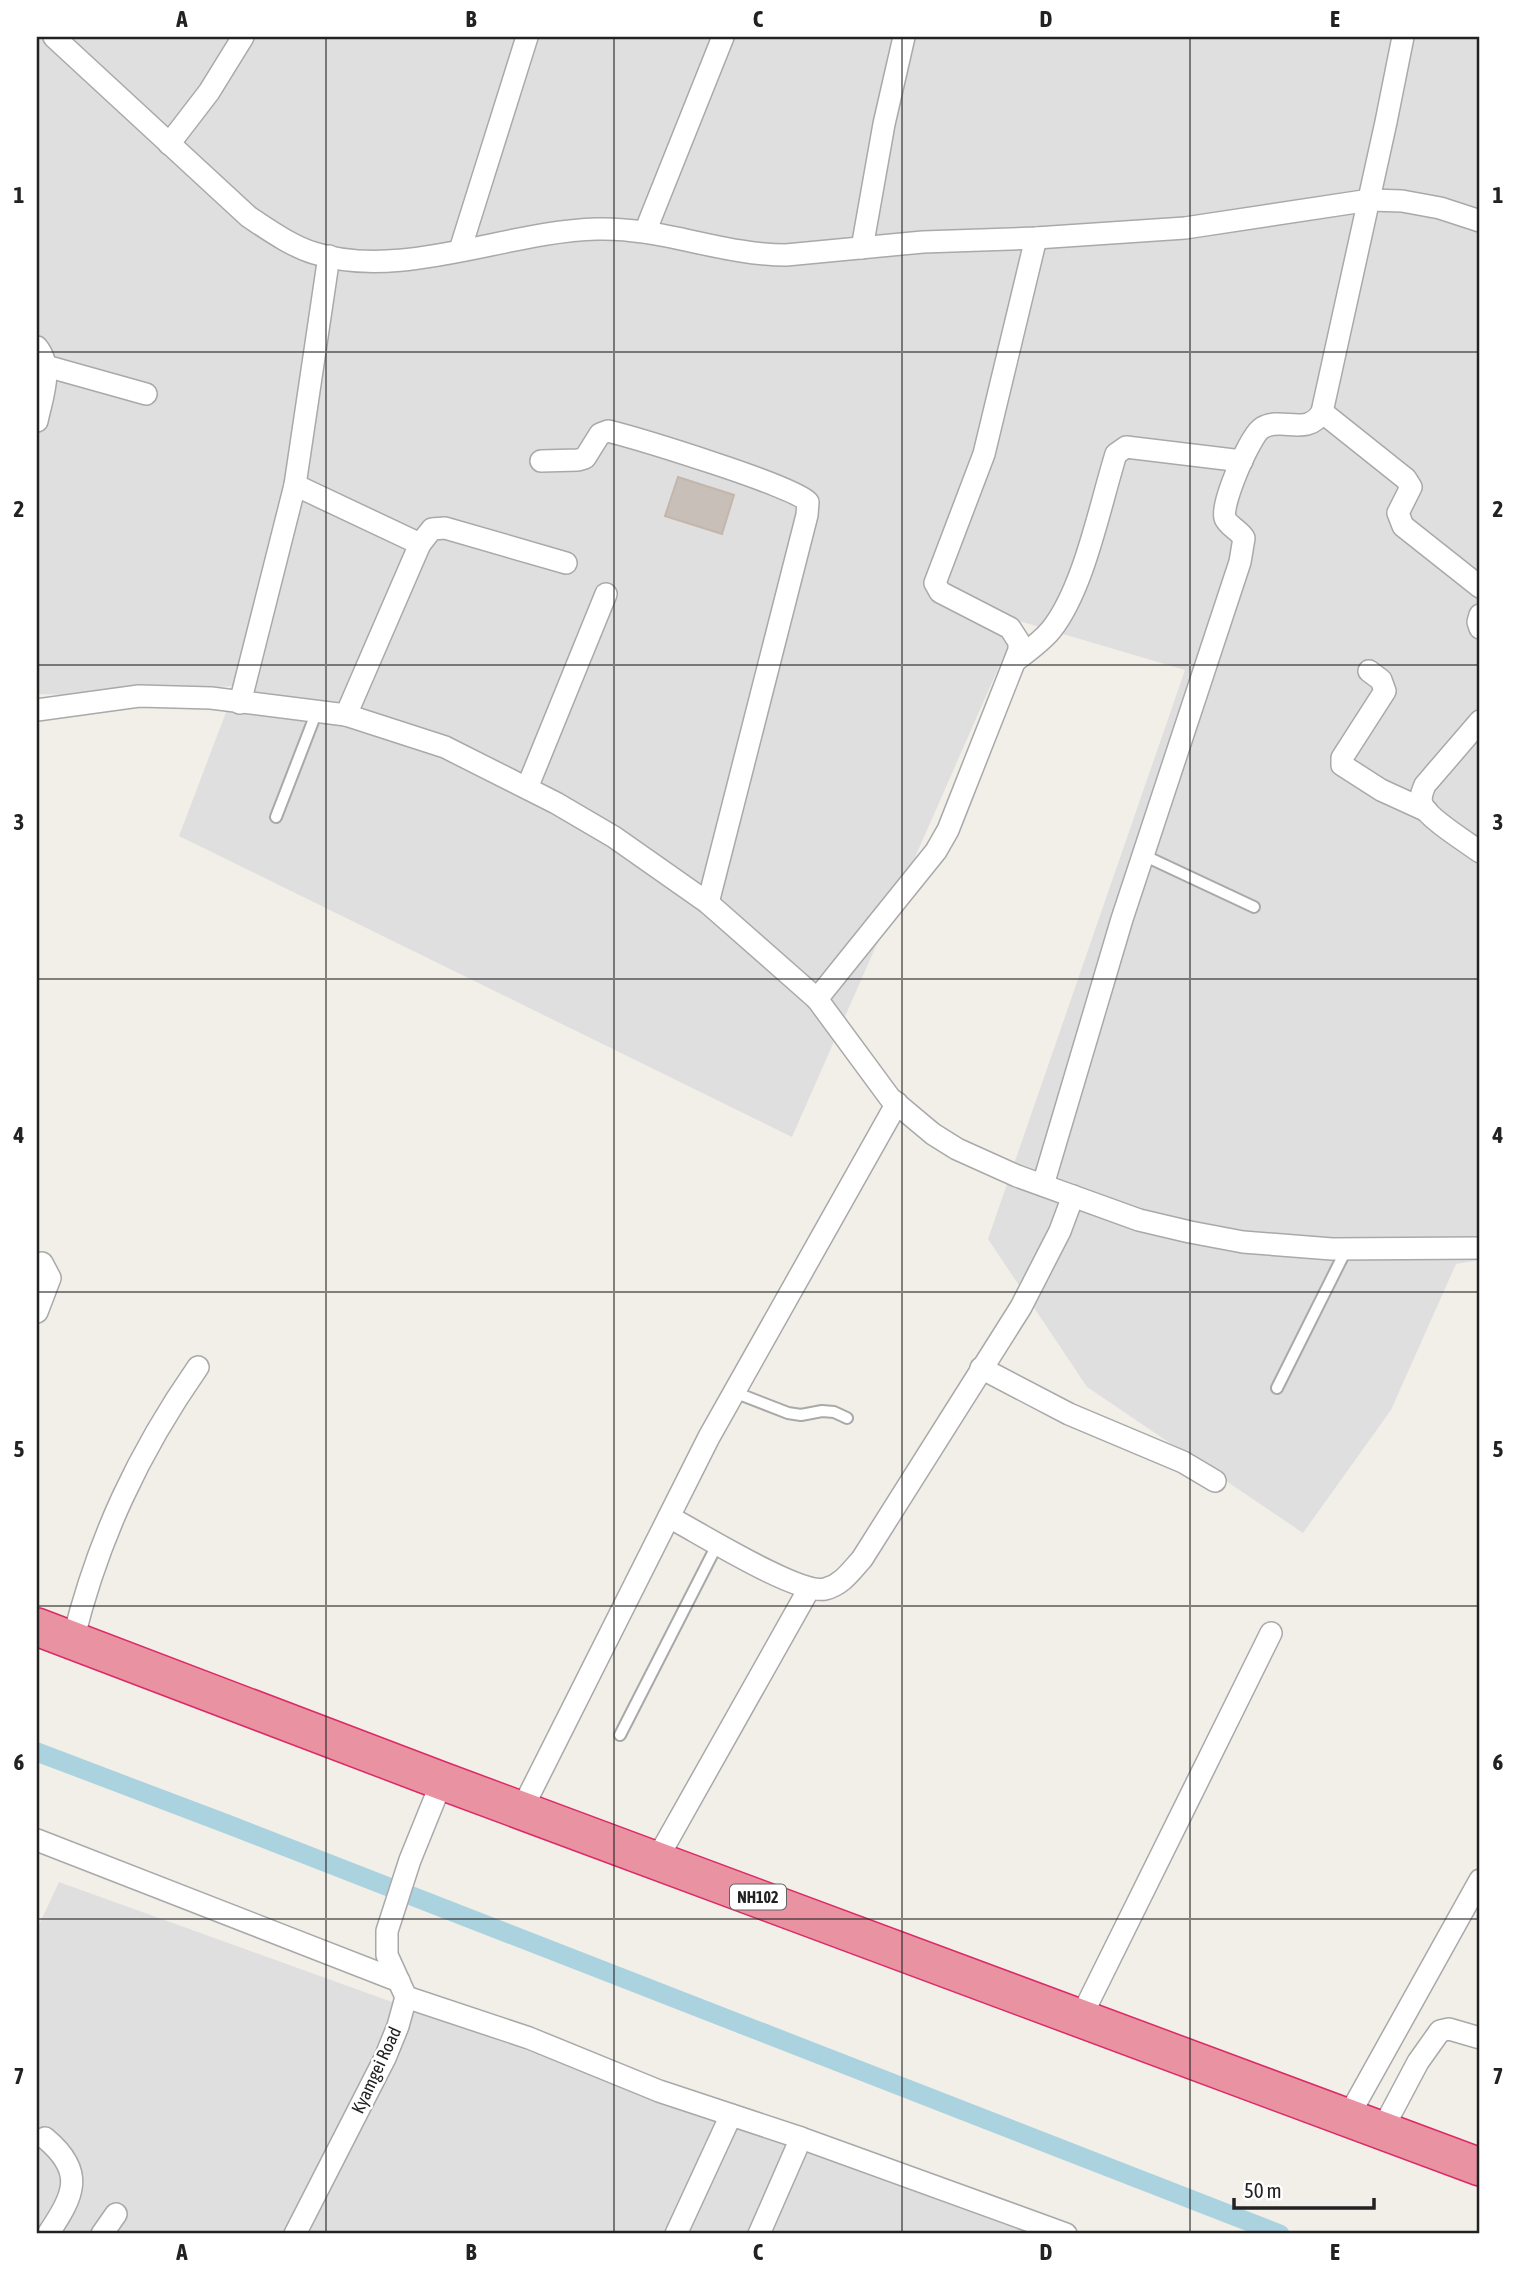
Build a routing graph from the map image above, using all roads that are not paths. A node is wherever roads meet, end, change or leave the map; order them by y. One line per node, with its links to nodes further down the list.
1 (54, 37): 7 (street)
2 (243, 37): 7 (street)
3 (527, 37): 13 (street)
4 (723, 37): 10 (street)
5 (904, 37): 12 (street)
6 (1403, 37): 8 (street)
7 (169, 144): 14 (street)
8 (1370, 200): 9 (street); 11 (street); 17 (street)
9 (1480, 221)
10 (645, 232): 12 (street); 13 (street)
11 (1036, 238): 12 (street); 28 (street)
12 (862, 248)
13 (460, 250): 14 (street)
14 (328, 256): 21 (street)
15 (41, 356): 16 (street); 18 (street)
16 (146, 394)
17 (1322, 412): 20 (street); 24 (street)
18 (37, 421)
19 (541, 461): 40 (street)
20 (1242, 461): 28 (street); 39 (street)
21 (295, 485): 22 (street); 30 (street)
22 (420, 544): 23 (street); 33 (street)
23 (566, 563)
24 (1480, 587)
25 (606, 594): 35 (street)
26 (1480, 615): 27 (street)
27 (1480, 628)
28 (1015, 661): 42 (street)
29 (1369, 671): 36 (street)
30 (240, 703): 31 (street); 32 (street)
31 (37, 710)
32 (317, 711): 33 (street); 37 (lane)
33 (346, 715): 35 (street)
34 (1480, 721): 36 (street)
35 (527, 788): 40 (street)
36 (1427, 811): 38 (street)
37 (276, 817)
38 (1480, 852)
39 (1143, 855): 41 (lane); 44 (street)
40 (708, 903): 42 (street)
41 (1254, 907)
42 (817, 999): 43 (street)
43 (897, 1103): 44 (street); 53 (street)
44 (1043, 1185): 45 (street)
45 (1073, 1196): 47 (street); 51 (street)
46 (1480, 1248): 47 (street)
47 (1346, 1250): 52 (lane)
48 (42, 1263): 49 (street)
49 (37, 1312)
50 (198, 1367): 61 (street)
51 (981, 1368): 55 (street); 58 (street)
52 (1277, 1388)
53 (734, 1392): 54 (lane); 56 (street)
54 (847, 1418)
55 (1215, 1481)
56 (669, 1517): 57 (street); 64 (street)
57 (718, 1543): 58 (street); 62 (lane)
58 (810, 1589): 66 (street)
59 (37, 1627): 61 (highway, NH102)
60 (1271, 1633): 69 (street)
61 (73, 1640): 63 (highway, NH102)
62 (620, 1735)
63 (442, 1781): 64 (highway, NH102); 68 (street)
64 (522, 1809): 66 (highway, NH102)
65 (37, 1840): 68 (street)
66 (657, 1859): 69 (highway, NH102)
67 (1480, 1881): 72 (street)
68 (402, 1989): 71 (street); 80 (street, Kyamgei Road)
69 (1081, 2017): 72 (highway, NH102)
70 (1480, 2038): 73 (street)
71 (731, 2115): 75 (street); 81 (street)
72 (1348, 2117): 73 (highway, NH102)
73 (1382, 2130): 76 (highway, NH102)
74 (45, 2138): 78 (street)
75 (801, 2138): 82 (street); 83 (street)
76 (1480, 2167)
77 (116, 2214): 79 (street)
78 (48, 2234)
79 (102, 2234)
80 (295, 2234)
81 (676, 2234)
82 (759, 2234)
83 (1066, 2234)

